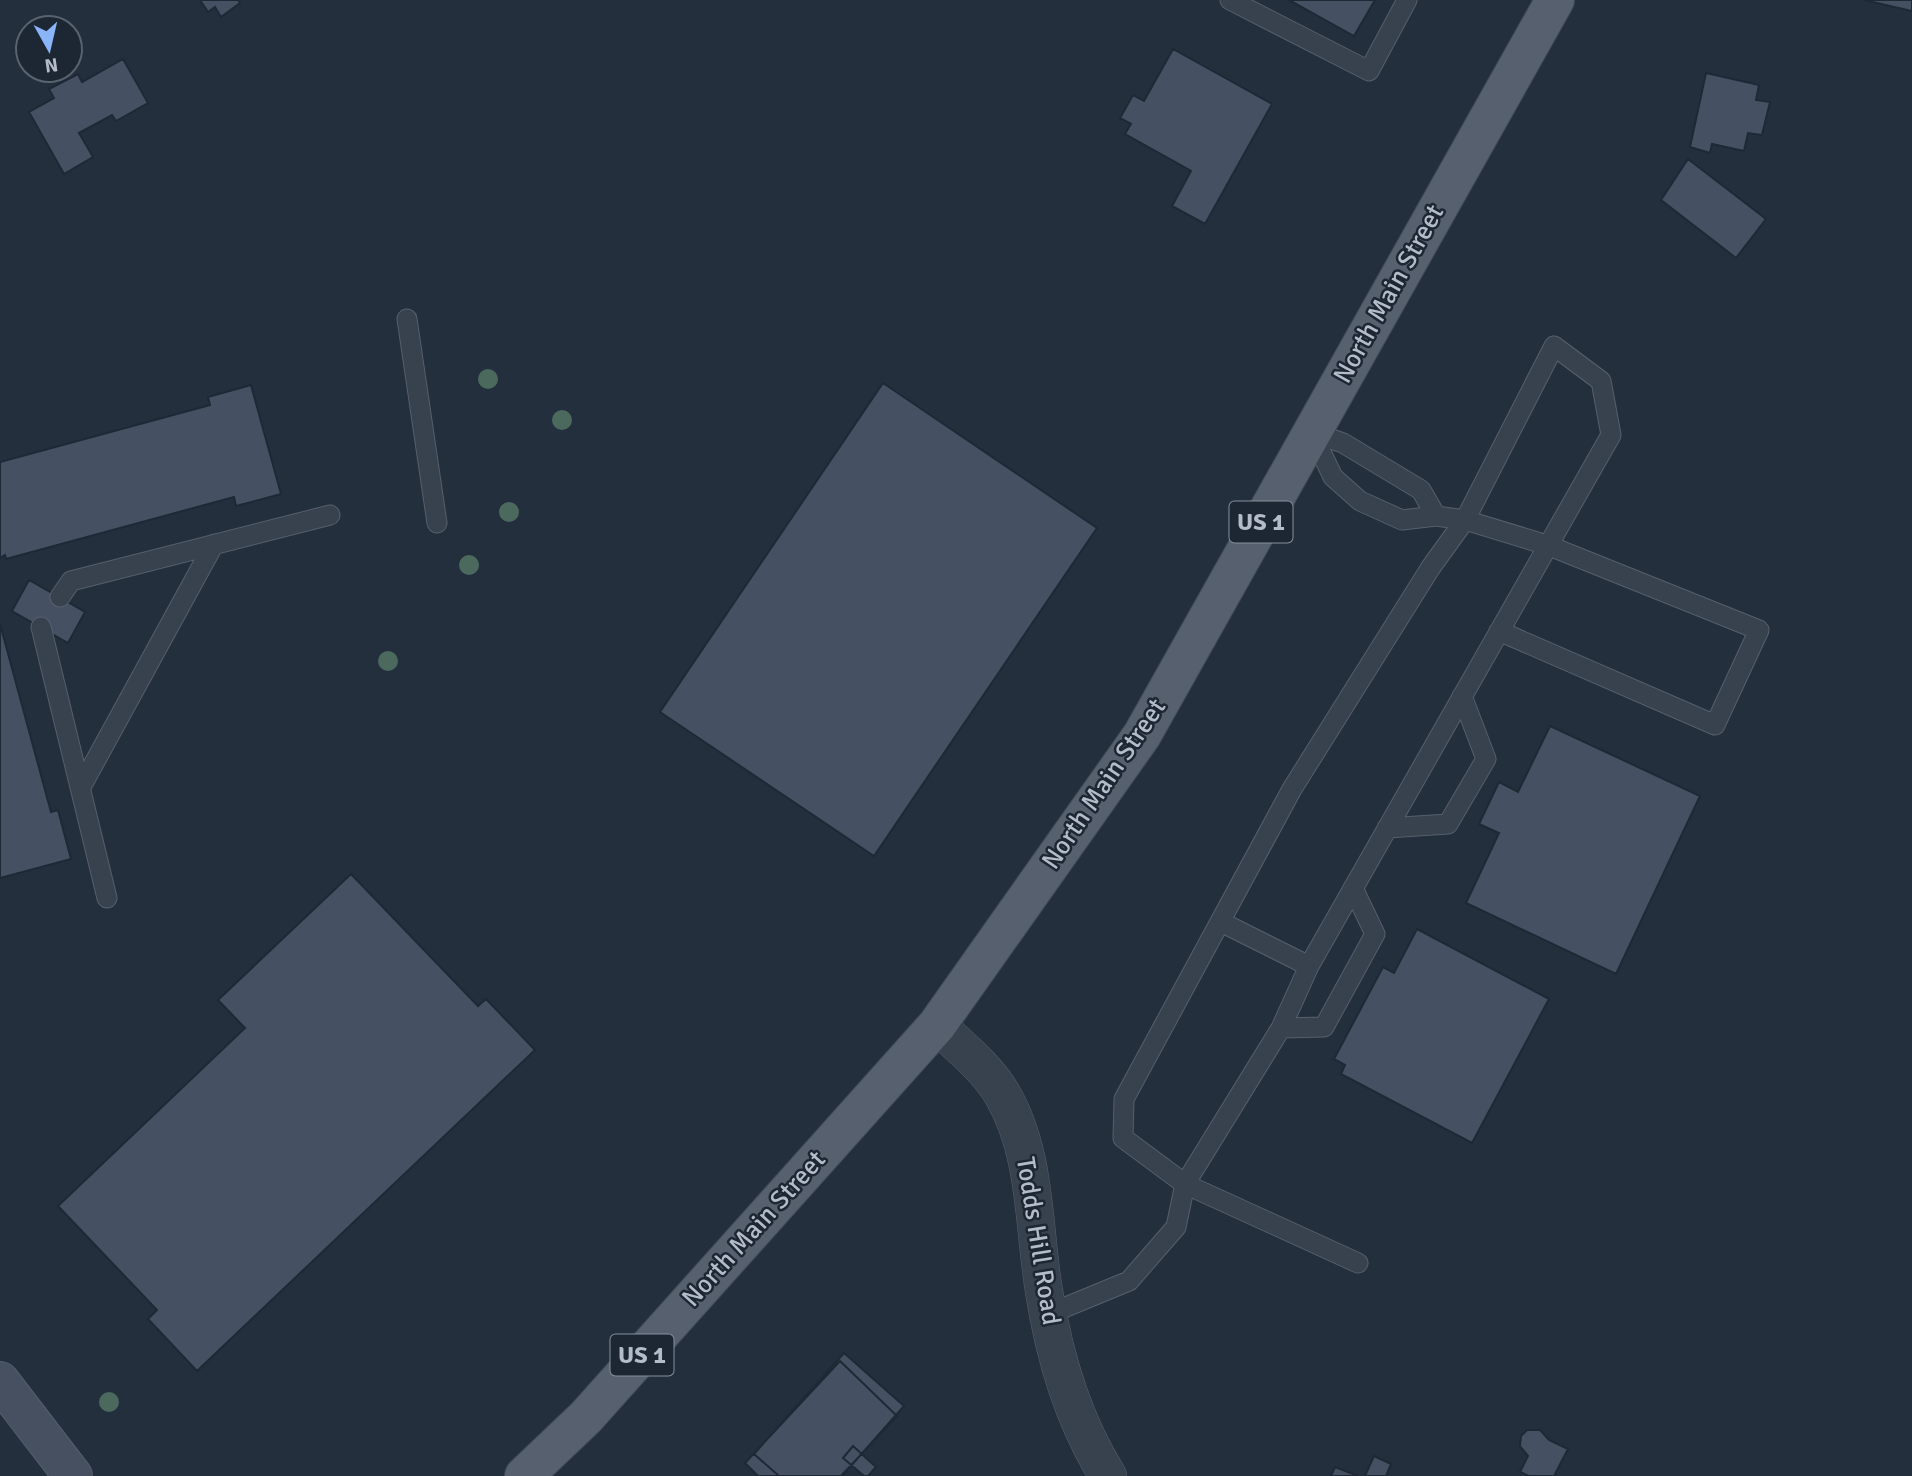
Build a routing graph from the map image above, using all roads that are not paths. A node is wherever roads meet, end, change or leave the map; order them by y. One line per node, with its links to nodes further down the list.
1 (1230, 0): 2 (lane)
2 (1406, 0)
3 (1555, 0): 5 (main road, North Main Street / US 1)
4 (407, 319): 9 (lane)
5 (1311, 432): 7 (lane); 7 (lane); 22 (main road, North Main Street / US 1)
6 (330, 515): 10 (lane)
7 (1436, 516): 8 (lane)
8 (1465, 520): 11 (lane); 11 (lane); 20 (lane)
9 (437, 523)
10 (214, 544): 12 (lane); 16 (lane)
11 (1547, 545): 14 (lane); 14 (lane)
12 (60, 597)
13 (41, 628): 16 (lane)
14 (1499, 631): 15 (lane)
15 (1462, 696): 17 (lane); 17 (lane)
16 (81, 787): 19 (lane)
17 (1387, 828): 18 (lane)
18 (1353, 888): 21 (lane); 23 (lane)
19 (107, 898)
20 (1221, 922): 21 (lane); 24 (lane)
21 (1309, 966): 23 (lane)
22 (937, 1025): 26 (street, Todds Hill Road); 29 (main road, North Main Street / US 1)
23 (1281, 1028): 24 (lane)
24 (1185, 1184): 25 (lane); 26 (lane)
25 (1358, 1263)
26 (1049, 1314): 30 (street, Todds Hill Road)
27 (0, 1381): 28 (street)
28 (73, 1476)
29 (524, 1476)
30 (1108, 1476)

